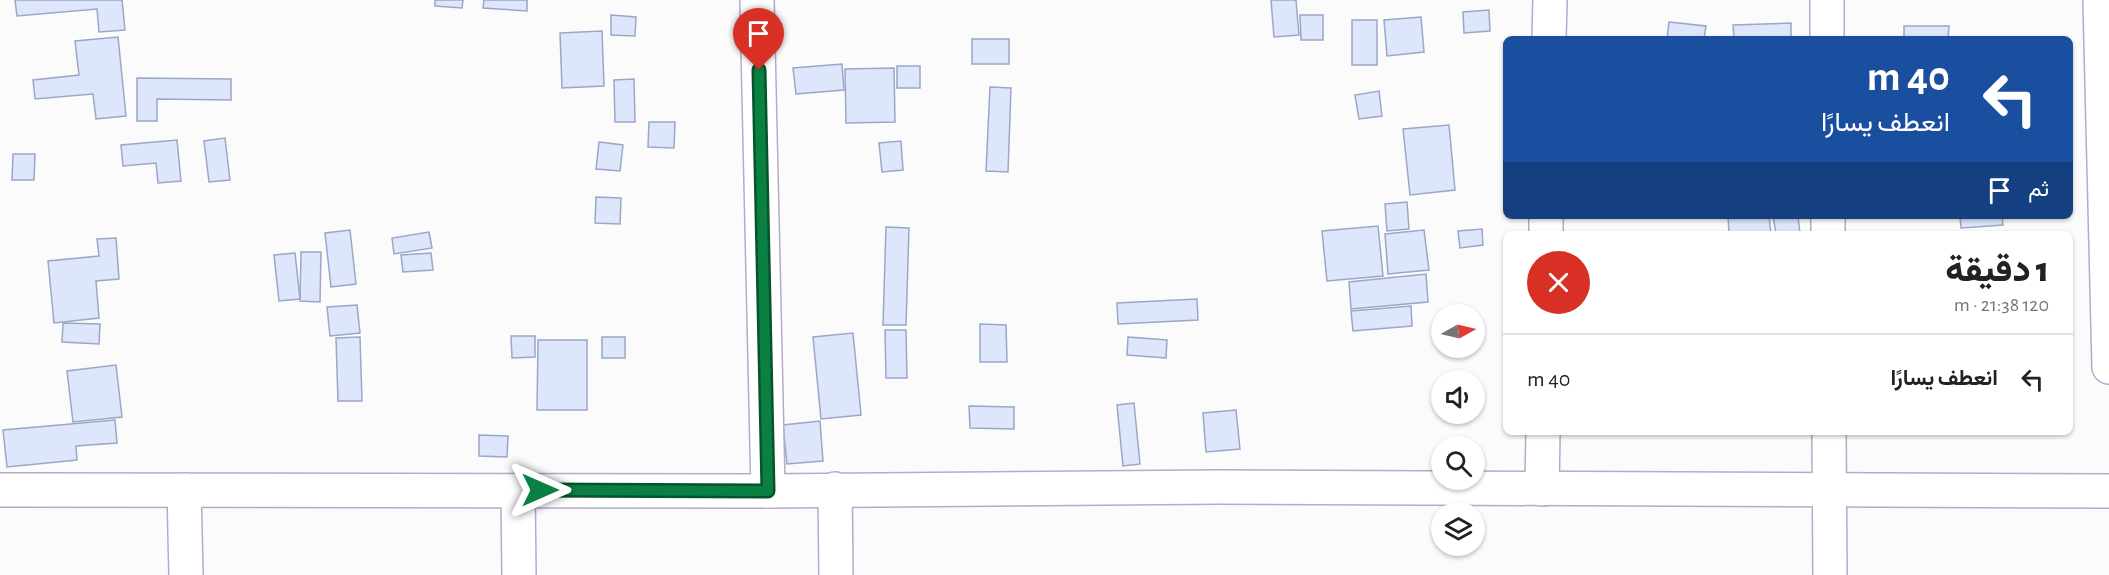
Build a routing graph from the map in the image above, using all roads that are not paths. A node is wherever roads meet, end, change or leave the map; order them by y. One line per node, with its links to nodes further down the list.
1 (758, 0): 16 (street)
2 (1550, 0): 5 (street)
3 (1827, 0): 6 (street)
4 (2100, 0): 7 (street)
5 (1549, 36)
6 (1827, 36)
7 (2109, 367)
8 (1543, 435): 11 (street)
9 (1829, 435): 15 (street)
10 (835, 489): 11 (street); 16 (street); 20 (street)
11 (1542, 489): 15 (street)
12 (0, 490): 13 (street)
13 (184, 490): 14 (street); 18 (street)
14 (518, 490): 16 (street); 19 (street)
15 (1829, 490): 17 (street); 21 (street)
16 (768, 491)
17 (2109, 491)
18 (186, 575)
19 (519, 575)
20 (836, 575)
21 (1830, 575)

